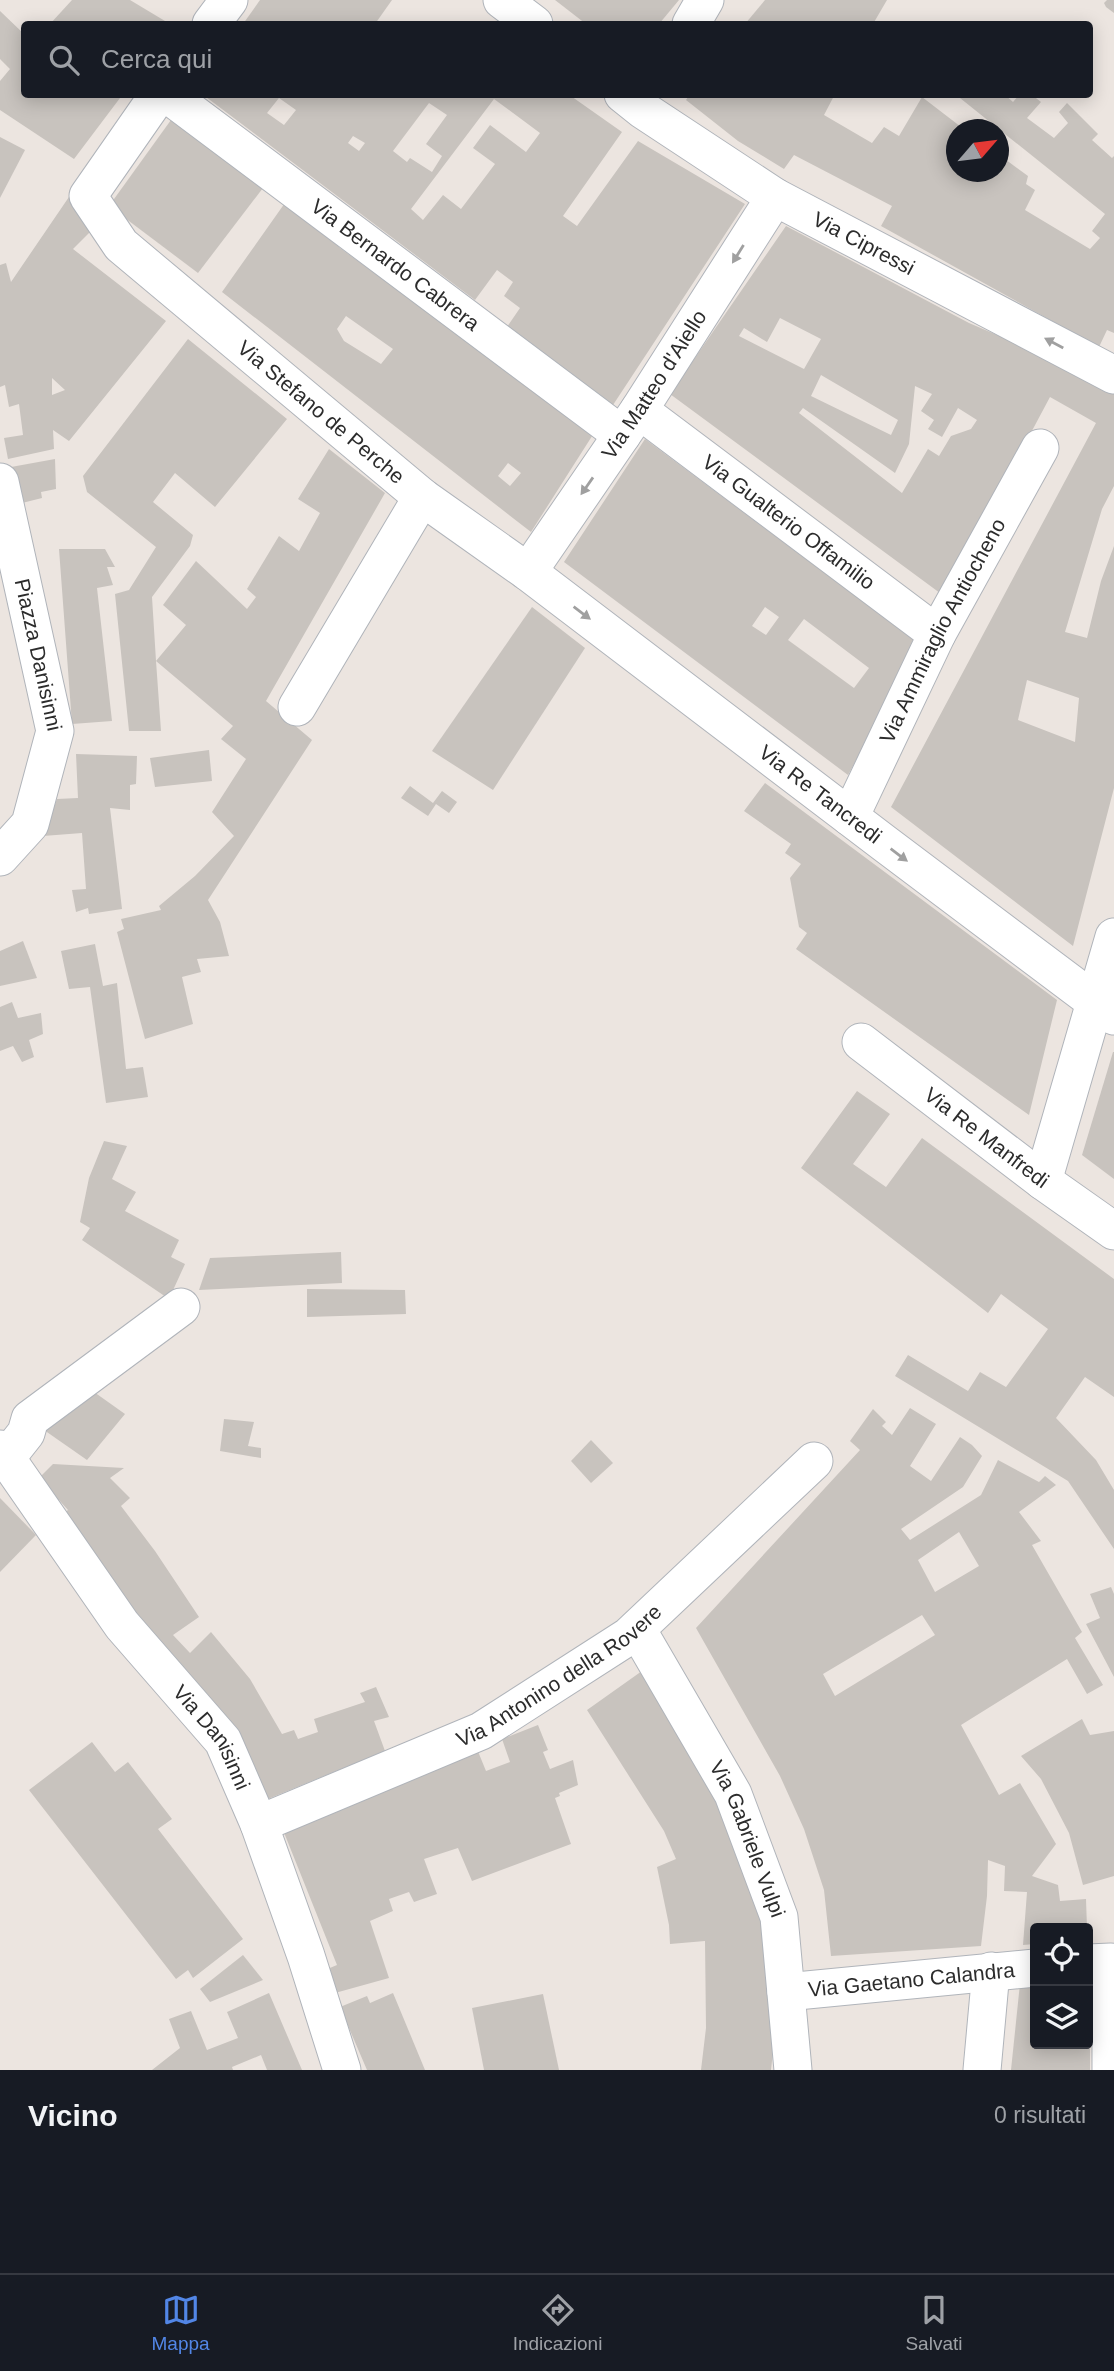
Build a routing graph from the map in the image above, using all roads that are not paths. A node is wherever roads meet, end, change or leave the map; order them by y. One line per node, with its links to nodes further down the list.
1 (229, 0): 4 (street)
2 (502, 0): 5 (street)
3 (705, 0): 6 (street)
4 (213, 21)
5 (530, 21)
6 (693, 21)
7 (156, 98): 15 (street, Via Stefano de Perche)
8 (173, 98): 12 (street, Via Bernardo Cabrera)
9 (639, 100): 10 (street, Via Cipressi)
10 (775, 197): 11 (street, Via Cipressi, one-way to 10); 12 (street, Via Matteo d'Aiello, one-way to 12)
11 (1114, 376)
12 (631, 422): 16 (street, Via Matteo d'Aiello, one-way to 16); 17 (street, Via Gualterio Offamilio)
13 (1040, 448): 17 (street, Via Ammiraglio Antiocheno)
14 (0, 482): 20 (street, Piazza Danisinni)
15 (422, 497): 16 (street, Via Stefano de Perche); 18 (street)
16 (528, 572): 19 (street, Via Re Tancredi, one-way to 19)
17 (937, 634): 19 (street, Via Ammiraglio Antiocheno)
18 (297, 707)
19 (850, 817): 22 (street, Via Re Tancredi, one-way to 22)
20 (0, 857)
21 (1114, 937): 22 (street)
22 (1105, 1009): 24 (street)
23 (861, 1042): 24 (street, Via Re Manfredi)
24 (1043, 1181): 25 (street, Via Re Manfredi)
25 (1114, 1231)
26 (181, 1307): 27 (street)
27 (3, 1453): 30 (street, Via Danisinni)
28 (814, 1461): 29 (street, Via Antonino della Rovere)
29 (637, 1629): 30 (street, Via Antonino della Rovere); 34 (street, Via Gabriele Vulpi)
30 (259, 1824): 35 (street, Via Danisinni)
31 (1093, 1963): 38 (street)
32 (1030, 1968): 33 (street, Via Gaetano Calandra)
33 (991, 1971): 34 (street, Via Gaetano Calandra); 37 (street)
34 (786, 1992): 36 (street, Via Gabriele Vulpi)
35 (342, 2070)
36 (793, 2070)
37 (982, 2070)
38 (1111, 2070)

